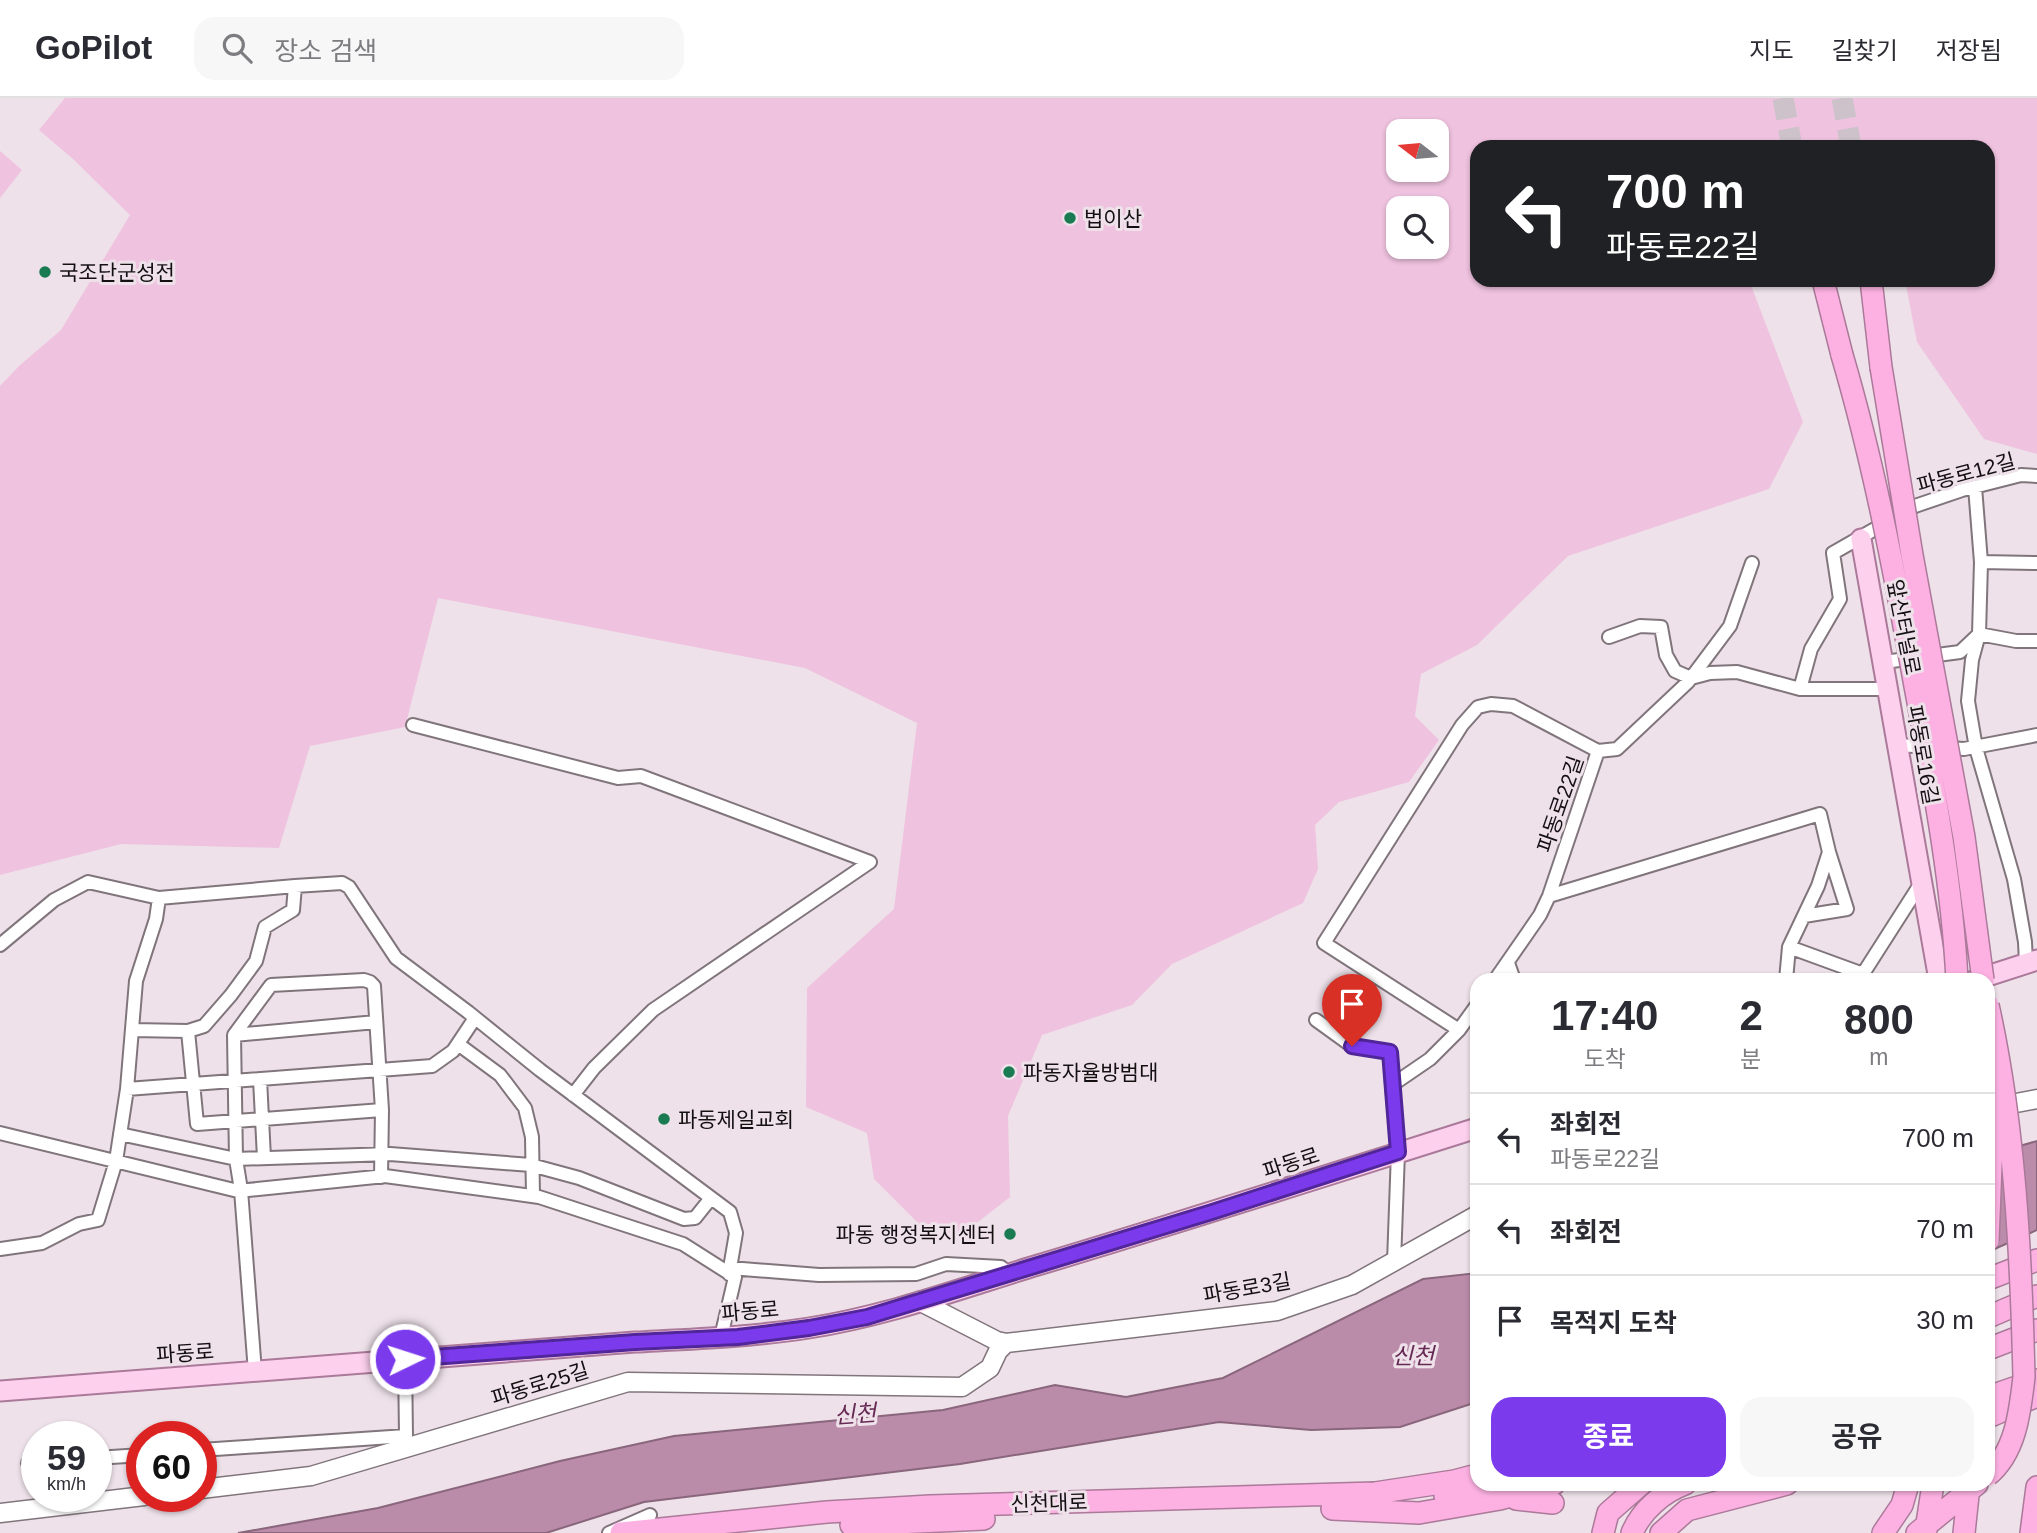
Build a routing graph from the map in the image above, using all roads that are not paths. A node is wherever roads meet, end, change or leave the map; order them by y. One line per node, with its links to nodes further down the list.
1 (1825, 287): 36 (highway, 앞산터널로, bridge)
2 (1872, 287): 37 (highway, 앞산터널로, bridge)
3 (2037, 476): 4 (street, 파동로12길)
4 (1975, 487): 5 (street, 파동로12길); 6 (street)
5 (1861, 539): 13 (main road, 파동로16길); 14 (street, 파동로12길)
6 (1981, 562): 8 (street); 9 (street)
7 (1752, 563): 12 (street, 파동로22길)
8 (2037, 563)
9 (1979, 634): 11 (street); 13 (street); 18 (street)
10 (1609, 637): 12 (street)
11 (2037, 641)
12 (1691, 678): 14 (street); 19 (street, 파동로22길)
13 (1888, 689): 14 (street); 17 (street)
14 (1800, 690)
15 (413, 725): 55 (street)
16 (2037, 734): 18 (street)
17 (1897, 745): 18 (street); 21 (main road, 파동로16길)
18 (1976, 748): 28 (street)
19 (1598, 751): 23 (street, 파동로22길); 44 (street)
20 (1829, 852): 23 (street); 25 (street); 25 (street)
21 (1922, 880): 34 (street); 35 (main road, 파동로16길)
22 (295, 886): 24 (street); 40 (street); 45 (street)
23 (1549, 896): 29 (street, 파동로22길)
24 (159, 898): 26 (street); 43 (street)
25 (1804, 916): 27 (street)
26 (0, 945)
27 (1789, 947): 32 (street); 33 (street)
28 (2031, 961): 38 (main road)
29 (1508, 963): 30 (street, 파동로22길); 31 (street)
30 (1500, 973)
31 (1512, 973)
32 (1787, 973)
33 (1851, 973)
34 (1864, 973)
35 (1938, 973)
36 (1956, 973)
37 (1982, 973)
38 (1995, 973)
39 (1470, 1015): 44 (street)
40 (475, 1018): 48 (street); 55 (street)
41 (1316, 1020): 53 (street)
42 (376, 1022): 46 (street); 46 (street); 49 (street)
43 (132, 1030): 45 (street); 54 (street)
44 (1459, 1030): 53 (street)
45 (188, 1031): 52 (street)
46 (234, 1035): 51 (street)
47 (1995, 1038): 102 (highway, bridge)
48 (458, 1044): 49 (street); 69 (street)
49 (380, 1070): 50 (street); 58 (street)
50 (260, 1079): 51 (street); 59 (street)
51 (235, 1081): 52 (street); 60 (street)
52 (192, 1084): 54 (street); 60 (street)
53 (1392, 1085): 64 (street)
54 (127, 1088): 63 (street)
55 (573, 1095): 73 (street)
56 (2037, 1099): 57 (street)
57 (1995, 1107)
58 (382, 1110): 59 (street); 65 (street)
59 (261, 1119): 60 (street); 67 (street)
60 (237, 1121): 66 (street)
61 (1470, 1130): 64 (main road, 파동로)
62 (0, 1133): 68 (street)
63 (120, 1134): 66 (street); 68 (street)
64 (1398, 1152): 77 (street); 79 (main road, 파동로)
65 (382, 1154): 67 (street); 69 (street); 70 (street)
66 (236, 1158): 67 (street); 71 (street)
67 (264, 1158)
68 (116, 1161): 71 (street); 75 (street)
69 (531, 1165): 72 (street); 73 (street)
70 (381, 1177): 71 (street); 72 (street)
71 (241, 1190): 93 (street)
72 (533, 1196): 78 (street)
73 (712, 1198): 78 (street)
74 (1470, 1219): 77 (street, 파동로3길)
75 (0, 1249)
76 (2037, 1260): 80 (highway)
77 (1394, 1262): 90 (street, 파동로3길)
78 (730, 1271): 79 (street); 89 (street)
79 (1009, 1273): 84 (main road, 파동로)
80 (1995, 1276)
81 (2037, 1284): 83 (highway)
82 (2037, 1296): 86 (highway)
83 (1995, 1300)
84 (919, 1301): 89 (main road, 파동로); 90 (street)
85 (2037, 1310): 87 (highway)
86 (1995, 1314)
87 (1995, 1328)
88 (2037, 1330): 91 (highway)
89 (722, 1337): 92 (main road, 파동로)
90 (1006, 1343): 99 (street, 파동로25길)
91 (1995, 1346)
92 (405, 1359): 93 (main road, 파동로); 99 (street)
93 (255, 1372): 95 (main road, 파동로)
94 (2037, 1380): 96 (highway)
95 (0, 1391)
96 (1995, 1394)
97 (2037, 1396): 98 (highway)
98 (1995, 1414)
99 (406, 1442): 100 (street); 104 (street, 파동로25길)
100 (217, 1449)
101 (1470, 1464): 115 (highway)
102 (1995, 1468)
103 (1470, 1477): 115 (highway, 신천대로)
104 (217, 1487)
105 (2037, 1487): 131 (highway)
106 (1503, 1491): 114 (highway, 신천대로); 117 (highway, 신천대로)
107 (1633, 1491): 124 (highway)
108 (1673, 1491): 125 (highway)
109 (1760, 1491): 126 (highway)
110 (1906, 1491): 127 (highway)
111 (1932, 1491): 129 (highway)
112 (1968, 1491): 130 (highway)
113 (1969, 1491): 128 (highway)
114 (1554, 1493)
115 (1275, 1497): 117 (highway, 신천대로)
116 (126, 1498): 118 (street)
117 (1075, 1508): 122 (highway, 신천대로); 123 (highway, 신천대로)
118 (0, 1514)
119 (650, 1515): 121 (street)
120 (2037, 1523): 131 (highway)
121 (609, 1533)
122 (621, 1533)
123 (759, 1533)
124 (1602, 1533)
125 (1632, 1533)
126 (1661, 1533)
127 (1882, 1533)
128 (1917, 1533)
129 (1926, 1533)
130 (1964, 1533)
131 (2032, 1533)

